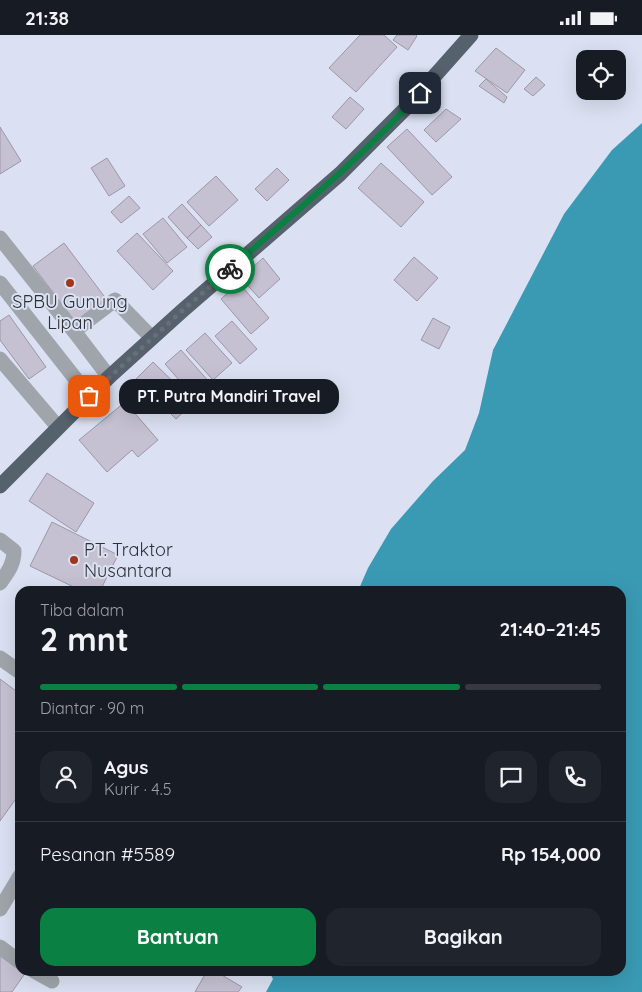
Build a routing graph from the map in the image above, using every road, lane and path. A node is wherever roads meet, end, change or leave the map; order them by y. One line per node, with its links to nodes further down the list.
1 (470, 35): 5 (highway)
2 (0, 238): 4 (street)
3 (0, 283): 8 (street)
4 (74, 331): 5 (street); 7 (street)
5 (152, 338): 7 (highway)
6 (0, 359): 9 (street)
7 (109, 377): 8 (highway)
8 (89, 396): 9 (highway)
9 (58, 427): 10 (highway)
10 (0, 486)
11 (0, 539): 12 (street)
12 (0, 583)
13 (0, 658): 14 (street)
14 (15, 668)
15 (15, 884): 16 (street)
16 (0, 909)
17 (0, 947): 18 (street)
18 (15, 958)
19 (43, 976): 20 (street)
20 (52, 981)

